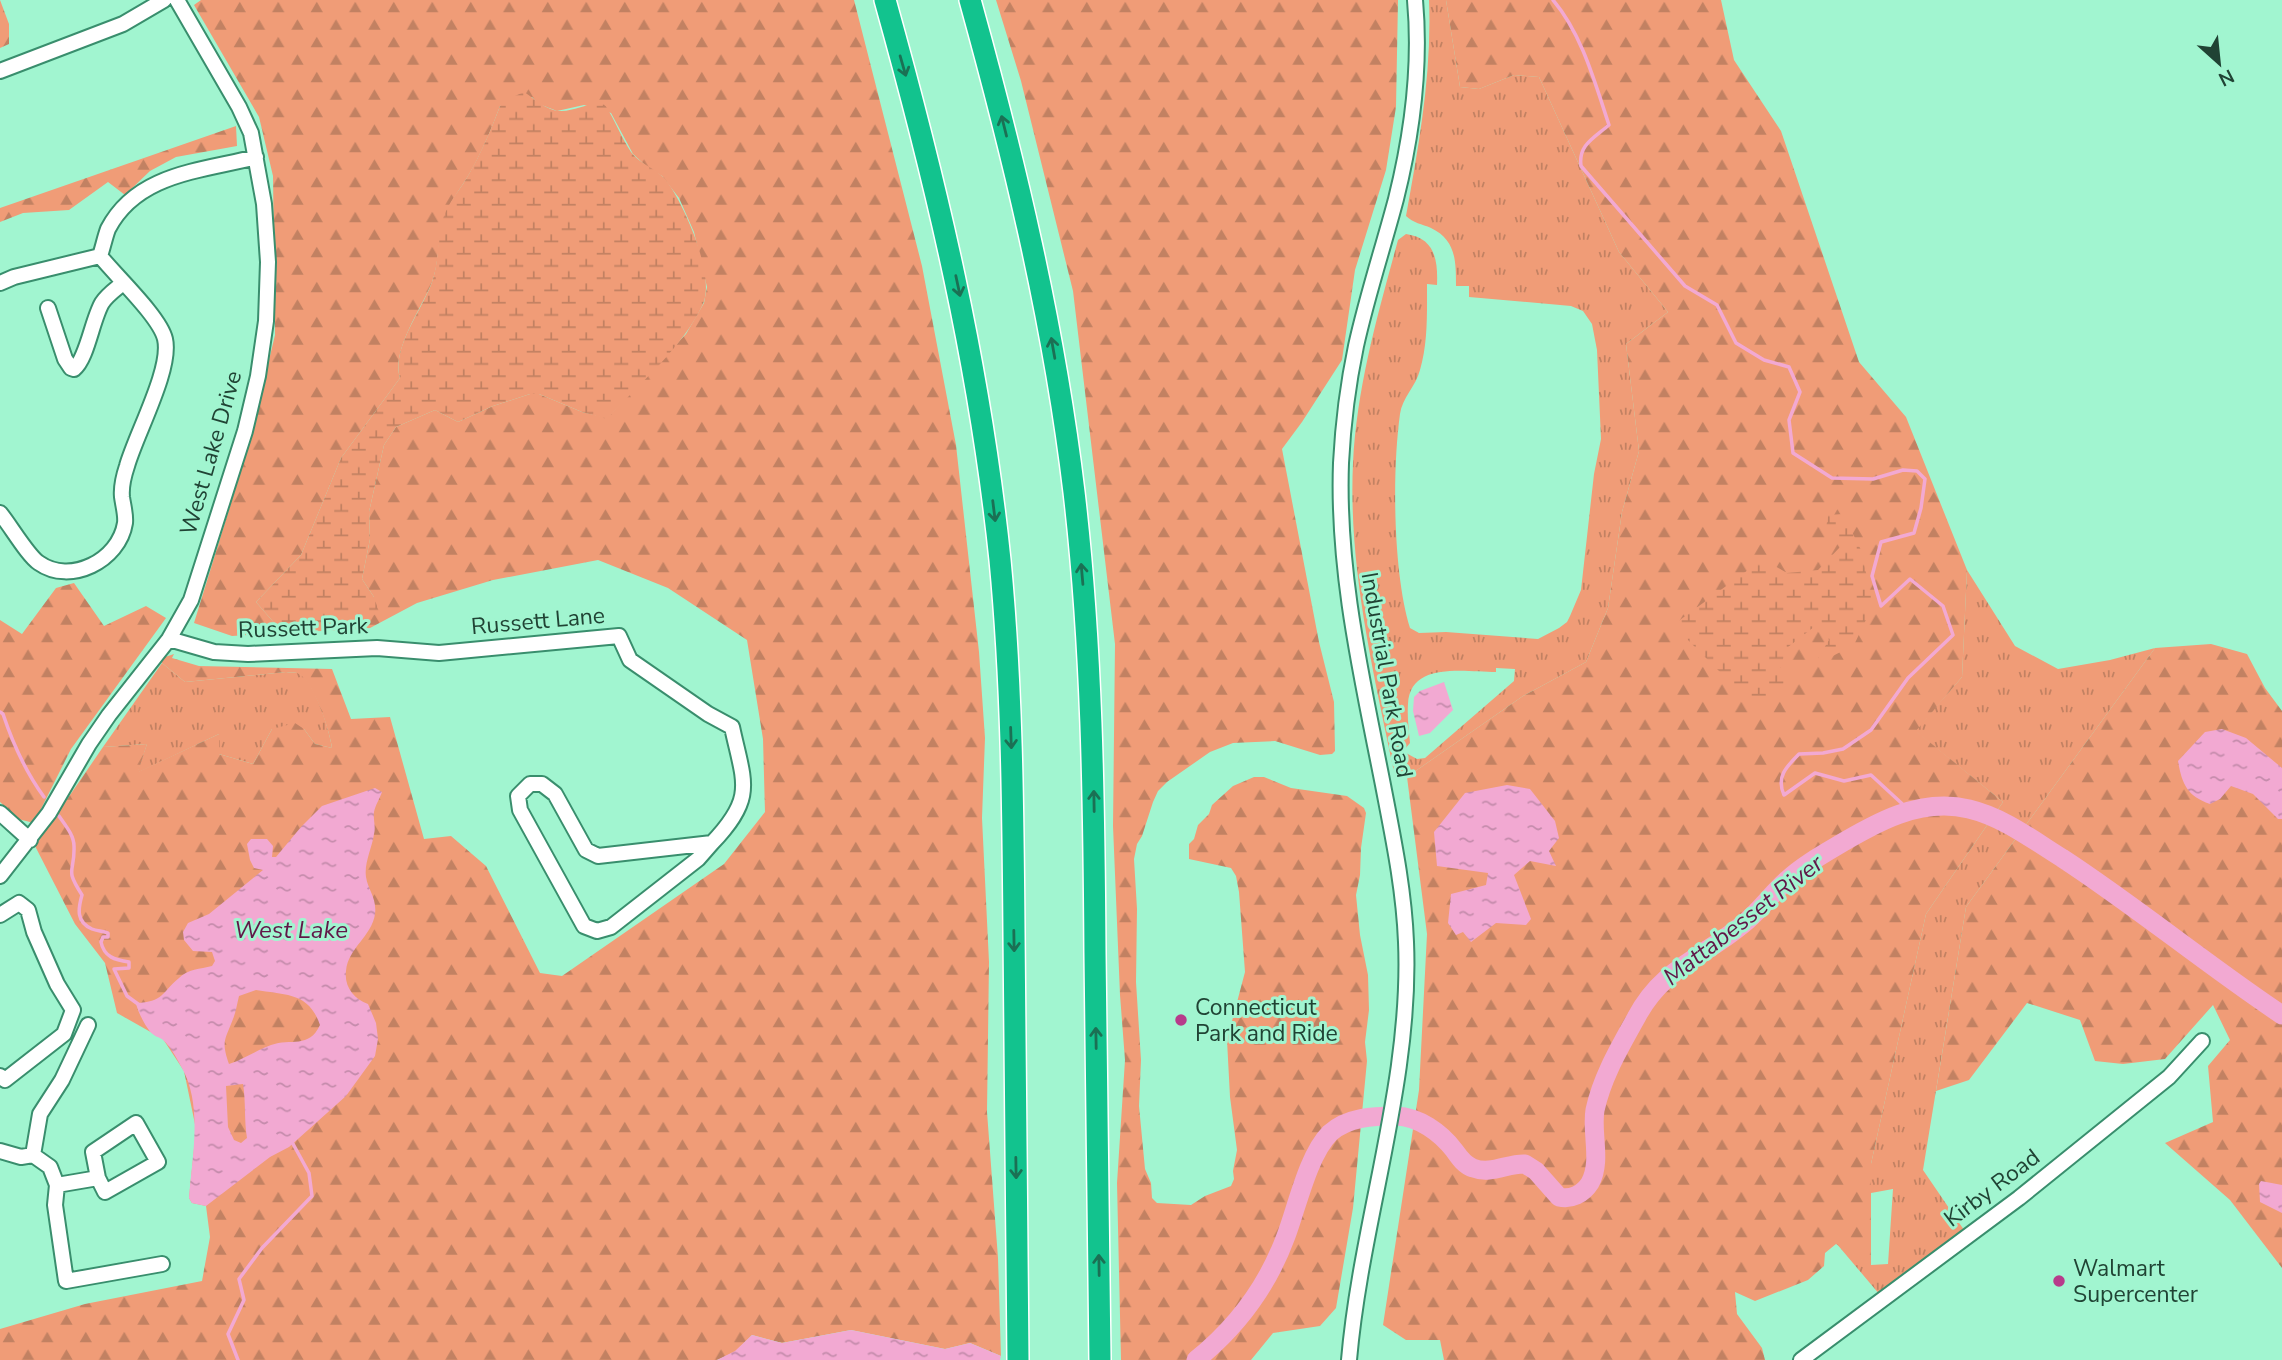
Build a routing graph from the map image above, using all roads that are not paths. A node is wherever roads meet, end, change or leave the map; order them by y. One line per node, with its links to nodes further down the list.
1 (164, 0): 6 (street)
2 (177, 0): 7 (street, West Lake Drive)
3 (885, 0): 28 (highway, one-way to 28)
4 (970, 0): 29 (highway, one-way to 4)
5 (1415, 0): 30 (street, Industrial Park Road)
6 (0, 71)
7 (256, 157): 8 (street); 13 (street, West Lake Drive)
8 (100, 256): 9 (street); 10 (street)
9 (0, 283)
10 (123, 283): 11 (street); 12 (street)
11 (48, 308)
12 (0, 513)
13 (169, 639): 14 (street, Russett Park); 16 (street, West Lake Drive)
14 (439, 653): 17 (street, Russett Lane)
15 (0, 813): 16 (street)
16 (30, 840): 18 (street, West Lake Drive)
17 (712, 843): 17 (street, Russett Lane)
18 (0, 876)
19 (0, 915): 22 (street)
20 (88, 1025): 24 (street)
21 (2202, 1041): 31 (street, Kirby Road)
22 (0, 1076)
23 (0, 1152): 24 (street)
24 (33, 1155): 26 (street)
25 (98, 1178): 25 (street); 26 (street)
26 (57, 1185): 27 (street)
27 (162, 1264)
28 (1018, 1360)
29 (1100, 1360)
30 (1349, 1360)
31 (1801, 1360)

